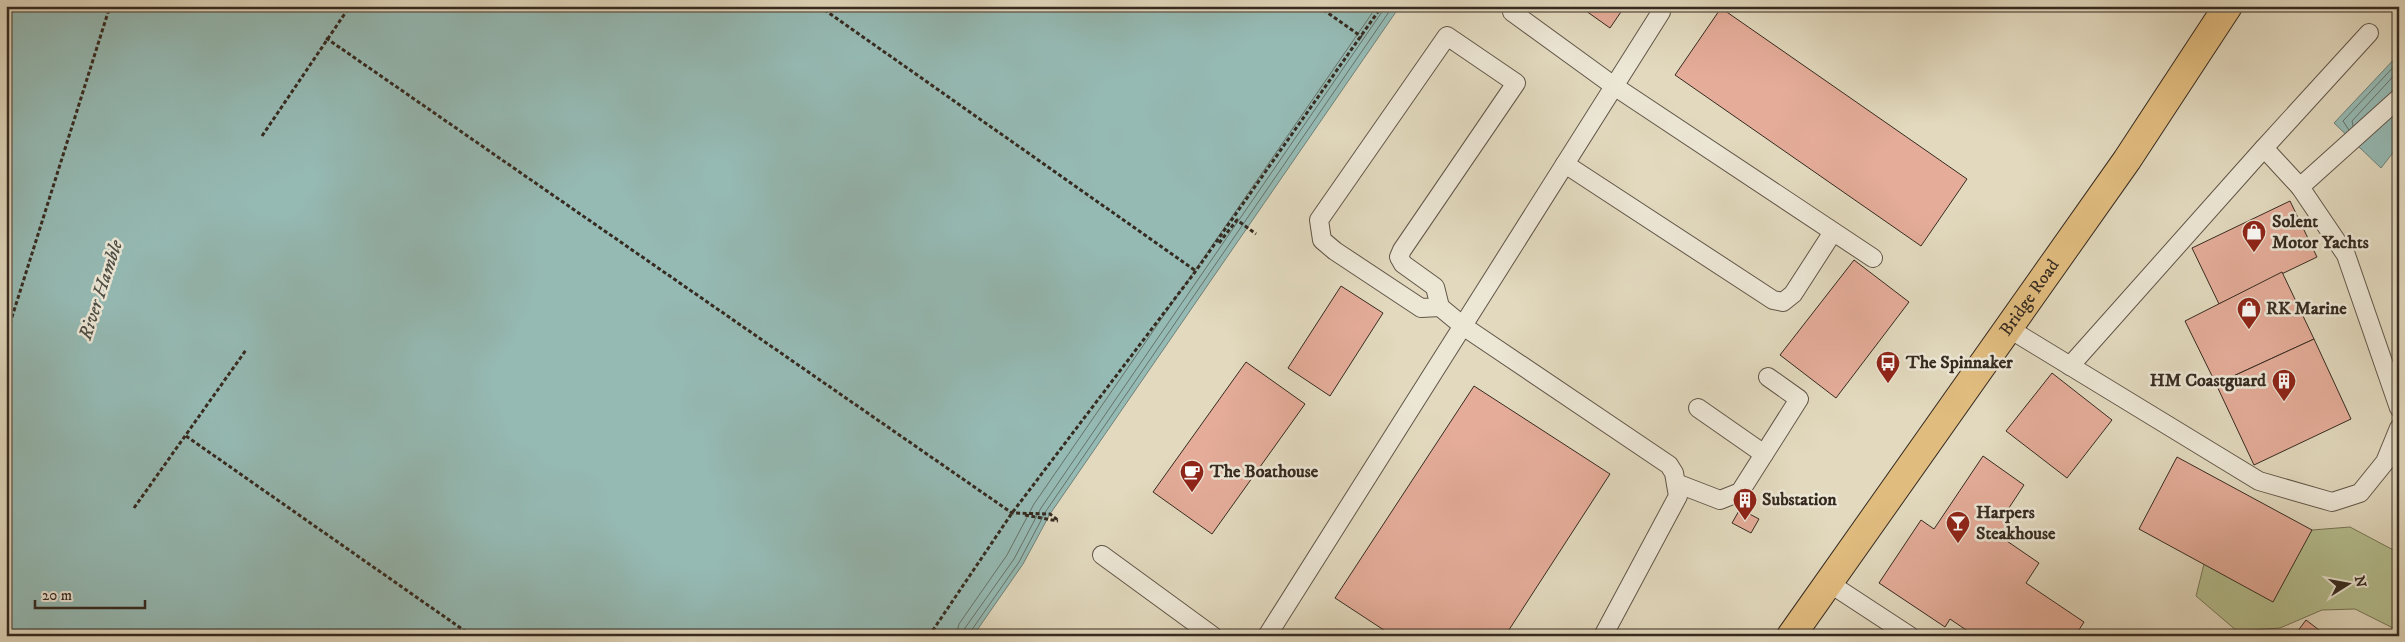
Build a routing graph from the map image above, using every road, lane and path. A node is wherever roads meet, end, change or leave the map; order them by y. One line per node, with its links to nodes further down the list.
1 (110, 6): 25 (path)
2 (350, 6): 11 (path)
3 (819, 6): 21 (path)
4 (1318, 6): 10 (path)
5 (1382, 6): 10 (path)
6 (2228, 6): 24 (main road, Bridge Road)
7 (1512, 12): 12 (lane)
8 (1661, 12): 12 (lane)
9 (2369, 33): 15 (lane)
10 (1362, 37): 21 (path)
11 (326, 38): 14 (path); 36 (path)
12 (1614, 86): 16 (lane); 18 (lane)
13 (2399, 98): 17 (lane)
14 (262, 136)
15 (2264, 148): 17 (lane); 27 (lane)
16 (1566, 164): 18 (lane); 23 (lane)
17 (2300, 187): 30 (lane)
18 (1833, 232): 20 (lane)
19 (1256, 234): 21 (path)
20 (1873, 258)
21 (1195, 272): 36 (path)
22 (1440, 307): 22 (lane); 23 (lane)
23 (1463, 326): 34 (lane); 42 (lane)
24 (2008, 328): 27 (lane); 38 (main road, Bridge Road)
25 (6, 336)
26 (246, 350): 32 (path)
27 (2070, 366): 31 (lane)
28 (1768, 378): 33 (lane)
29 (1698, 408): 33 (lane)
30 (2399, 408)
31 (2399, 428)
32 (186, 436): 35 (path); 39 (path)
33 (1764, 454): 34 (lane)
34 (1676, 483): 43 (lane)
35 (134, 508)
36 (1012, 513): 36 (path); 40 (path)
37 (1102, 554): 41 (lane)
38 (1829, 583): 44 (main road, Bridge Road); 45 (lane)
39 (472, 636)
40 (930, 636)
41 (1213, 636)
42 (1267, 636)
43 (1603, 636)
44 (1791, 636)
45 (1910, 636)

